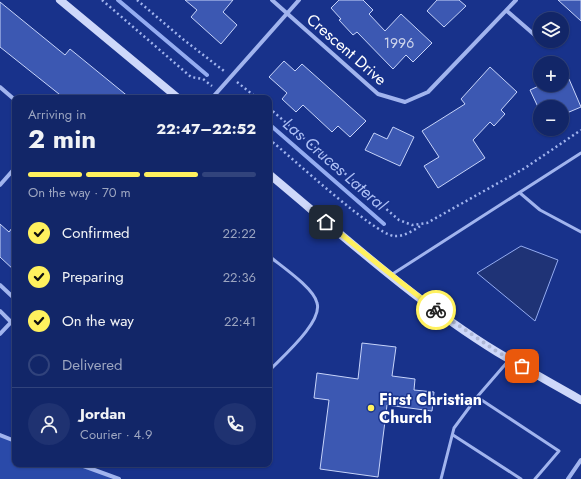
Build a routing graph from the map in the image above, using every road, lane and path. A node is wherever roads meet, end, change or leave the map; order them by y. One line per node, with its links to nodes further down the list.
1 (60, 0): 13 (main road)
2 (102, 0): 12 (path)
3 (137, 0): 10 (path)
4 (272, 0): 8 (street, Crescent Drive)
5 (299, 0): 8 (street)
6 (516, 0): 7 (street, Crescent Drive)
7 (507, 11): 8 (street, Crescent Drive); 9 (street)
8 (287, 13): 10 (street)
9 (533, 34)
10 (230, 76): 12 (street); 15 (path)
11 (0, 87): 16 (street)
12 (218, 91): 14 (street)
13 (174, 95)
14 (215, 95)
15 (253, 95)
16 (12, 97)
17 (272, 111): 25 (path)
18 (581, 130): 25 (path)
19 (272, 142): 25 (path)
20 (581, 153): 24 (lane)
21 (12, 171): 23 (street)
22 (272, 176): 28 (main road)
23 (0, 185)
24 (520, 194): 26 (lane); 28 (lane)
25 (426, 223)
26 (581, 232)
27 (272, 259): 35 (lane)
28 (391, 275): 34 (main road)
29 (0, 285): 30 (street)
30 (12, 296)
31 (0, 312): 32 (street)
32 (11, 322): 33 (street)
33 (0, 334)
34 (510, 359): 36 (lane); 37 (main road)
35 (272, 367)
36 (477, 397): 39 (lane); 46 (lane)
37 (581, 400)
38 (0, 435): 40 (street)
39 (453, 435): 44 (lane); 45 (lane)
40 (12, 439)
41 (581, 460): 47 (street)
42 (86, 467): 43 (street)
43 (119, 479)
44 (441, 479)
45 (521, 479)
46 (536, 479)
47 (568, 479)

